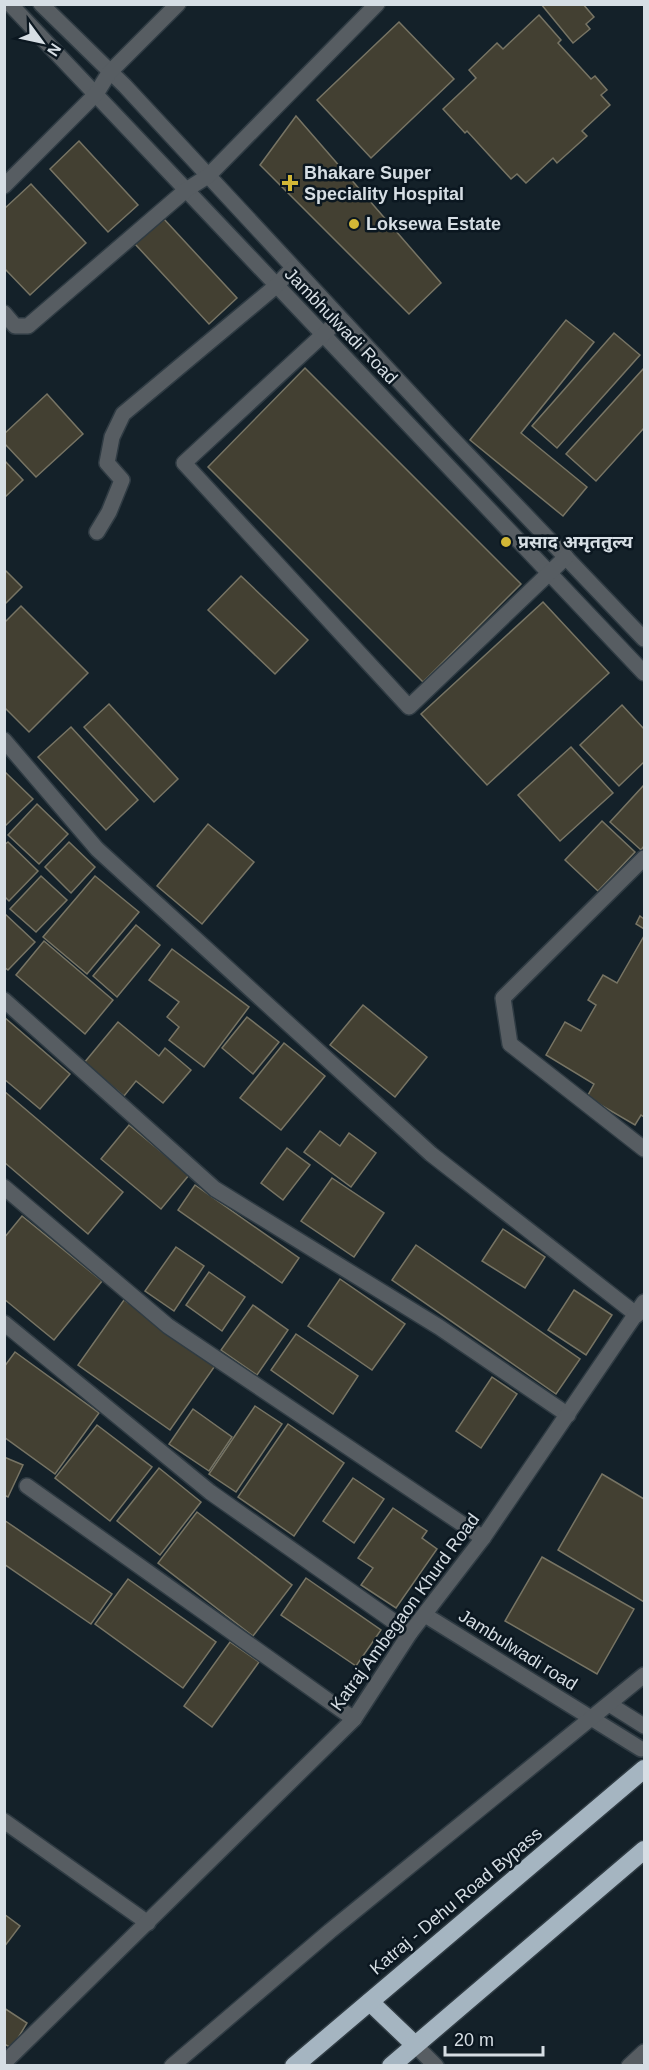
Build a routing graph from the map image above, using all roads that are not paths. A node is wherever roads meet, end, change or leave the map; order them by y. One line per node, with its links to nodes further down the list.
1 (10, 4): 6 (street, Jambhulwadi Road)
2 (41, 4): 5 (street, Jambhulwadi Road)
3 (178, 4): 5 (street)
4 (377, 4): 7 (street)
5 (109, 72): 6 (street); 7 (street, Jambhulwadi Road)
6 (96, 94): 8 (street); 9 (street, Jambhulwadi Road)
7 (208, 176): 9 (street); 10 (street, Jambhulwadi Road)
8 (4, 186)
9 (186, 190): 11 (street, Jambhulwadi Road); 12 (street)
10 (293, 268): 11 (street); 13 (street, Jambhulwadi Road)
11 (276, 286): 14 (street, Jambhulwadi Road); 15 (street)
12 (4, 313)
13 (340, 319): 14 (street); 16 (street, Jambhulwadi Road)
14 (322, 334): 17 (street, Jambhulwadi Road); 17 (street)
15 (97, 532)
16 (567, 557): 17 (street); 18 (street, Jambhulwadi Road)
17 (549, 573): 19 (street, Jambhulwadi Road)
18 (645, 639)
19 (645, 673)
20 (4, 740): 25 (street)
21 (645, 858): 23 (street)
22 (4, 1000): 27 (street)
23 (645, 1149)
24 (4, 1187): 29 (street)
25 (641, 1308): 27 (street, Katraj Ambegaon Khurd Road)
26 (4, 1323): 31 (street)
27 (568, 1415): 29 (street, Katraj Ambegaon Khurd Road)
28 (27, 1486): 35 (street)
29 (483, 1538): 30 (street, Katraj Ambegaon Khurd Road)
30 (425, 1615): 31 (street, Katraj Ambegaon Khurd Road); 34 (street, Jambulwadi road)
31 (410, 1633): 35 (street, Katraj Ambegaon Khurd Road)
32 (645, 1675): 33 (street)
33 (609, 1704): 34 (street); 36 (street)
34 (591, 1718): 37 (street, Jambulwadi road); 46 (street)
35 (354, 1719): 41 (street, Katraj Ambegaon Khurd Road)
36 (645, 1726)
37 (641, 1749)
38 (645, 1769): 42 (highway, Katraj - Dehu Road Bypass)
39 (4, 1821): 41 (street)
40 (645, 1850): 43 (highway)
41 (148, 1923): 45 (street, Katraj Ambegaon Khurd Road)
42 (370, 2002): 43 (highway); 47 (highway, Katraj - Dehu Road Bypass)
43 (415, 2045): 48 (highway); 49 (street)
44 (645, 2052): 50 (street)
45 (4, 2063)
46 (172, 2066)
47 (294, 2066)
48 (391, 2066)
49 (436, 2066)
50 (629, 2066)

